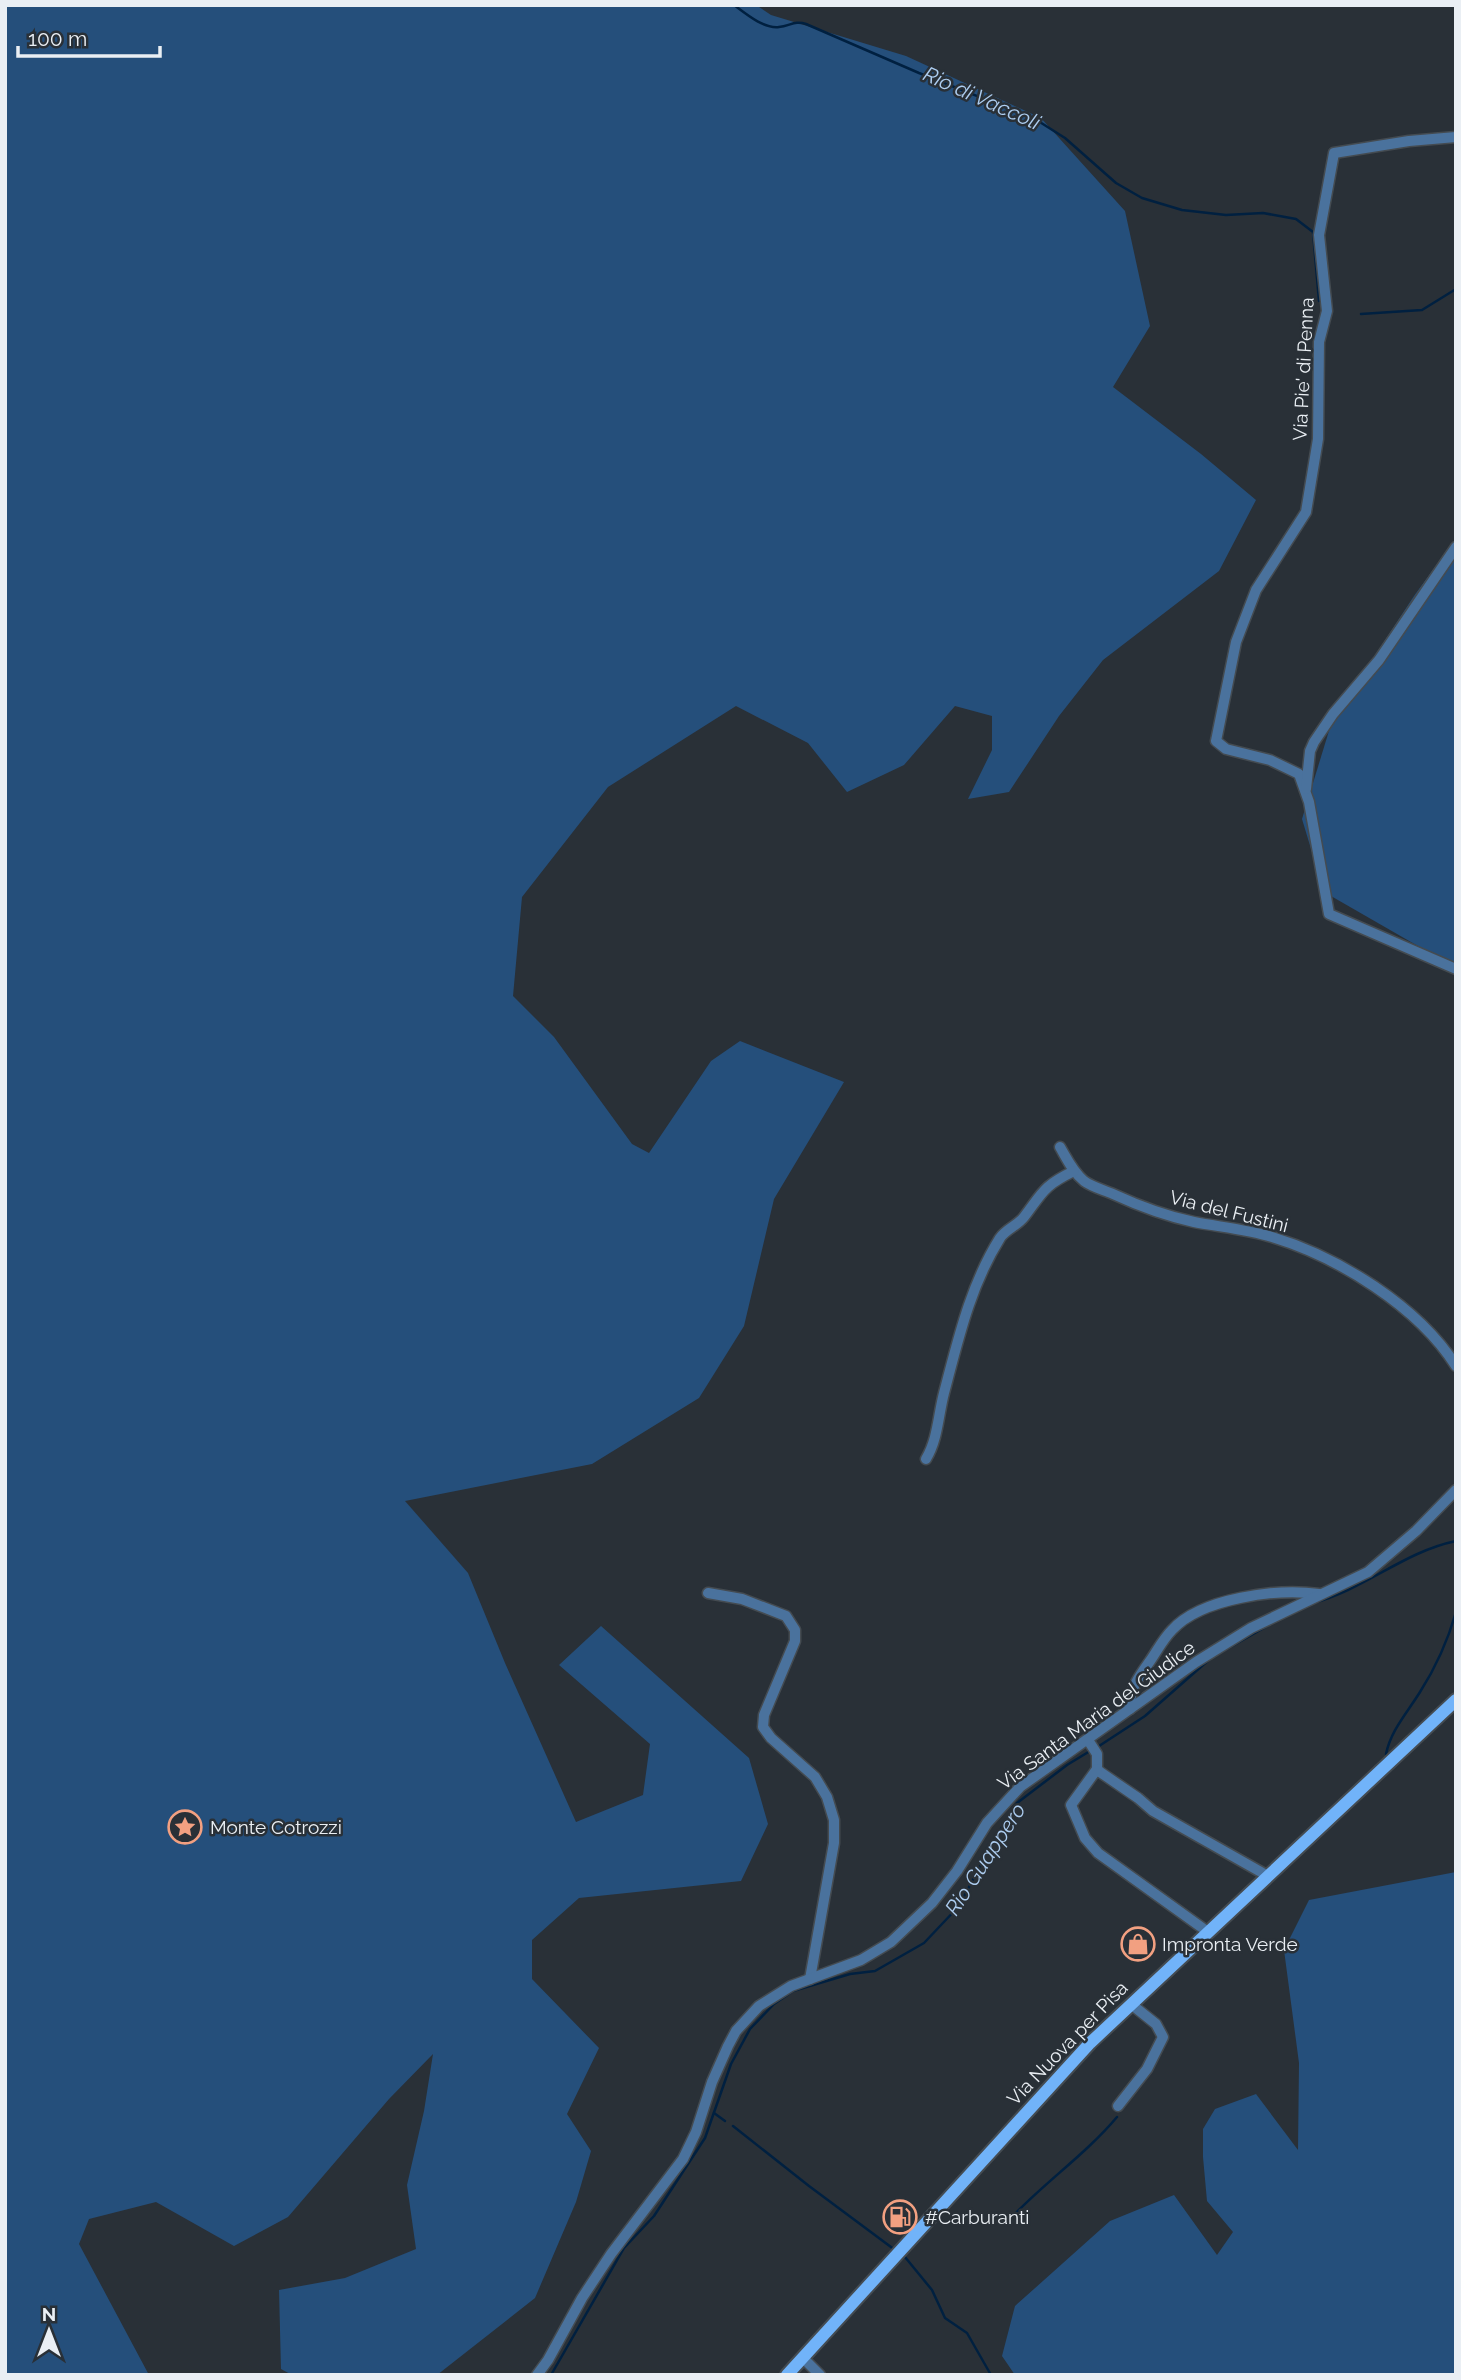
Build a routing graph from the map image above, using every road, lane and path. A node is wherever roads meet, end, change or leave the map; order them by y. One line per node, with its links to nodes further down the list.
1 (1456, 137): 3 (street, Via Pie' di Penna)
2 (1456, 547): 3 (street)
3 (1306, 792): 4 (street)
4 (1456, 969)
5 (1060, 1147): 6 (street, Via del Fustini)
6 (1074, 1171): 7 (street, Via del Fustini); 8 (street)
7 (1456, 1366)
8 (926, 1459)
9 (1456, 1490): 11 (street, Via Santa Maria del Giudice)
10 (708, 1593): 18 (street)
11 (1321, 1595): 13 (street, Via Santa Maria del Giudice); 13 (street)
12 (1456, 1700): 16 (main road, Via Nuova per Pisa)
13 (1130, 1709): 14 (street, Via Santa Maria del Giudice)
14 (1089, 1742): 15 (street); 18 (street, Via Santa Maria del Giudice)
15 (1097, 1769): 16 (street); 17 (street)
16 (1268, 1876): 17 (main road, Via Nuova per Pisa)
17 (1208, 1932): 19 (main road, Via Nuova per Pisa)
18 (810, 1979): 22 (street, Via Santa Maria del Giudice)
19 (1131, 2004): 20 (street); 21 (main road, Via Nuova per Pisa)
20 (1118, 2106)
21 (803, 2358): 23 (main road, Via Nuova per Pisa); 24 (street)
22 (537, 2375)
23 (787, 2375)
24 (820, 2375)

